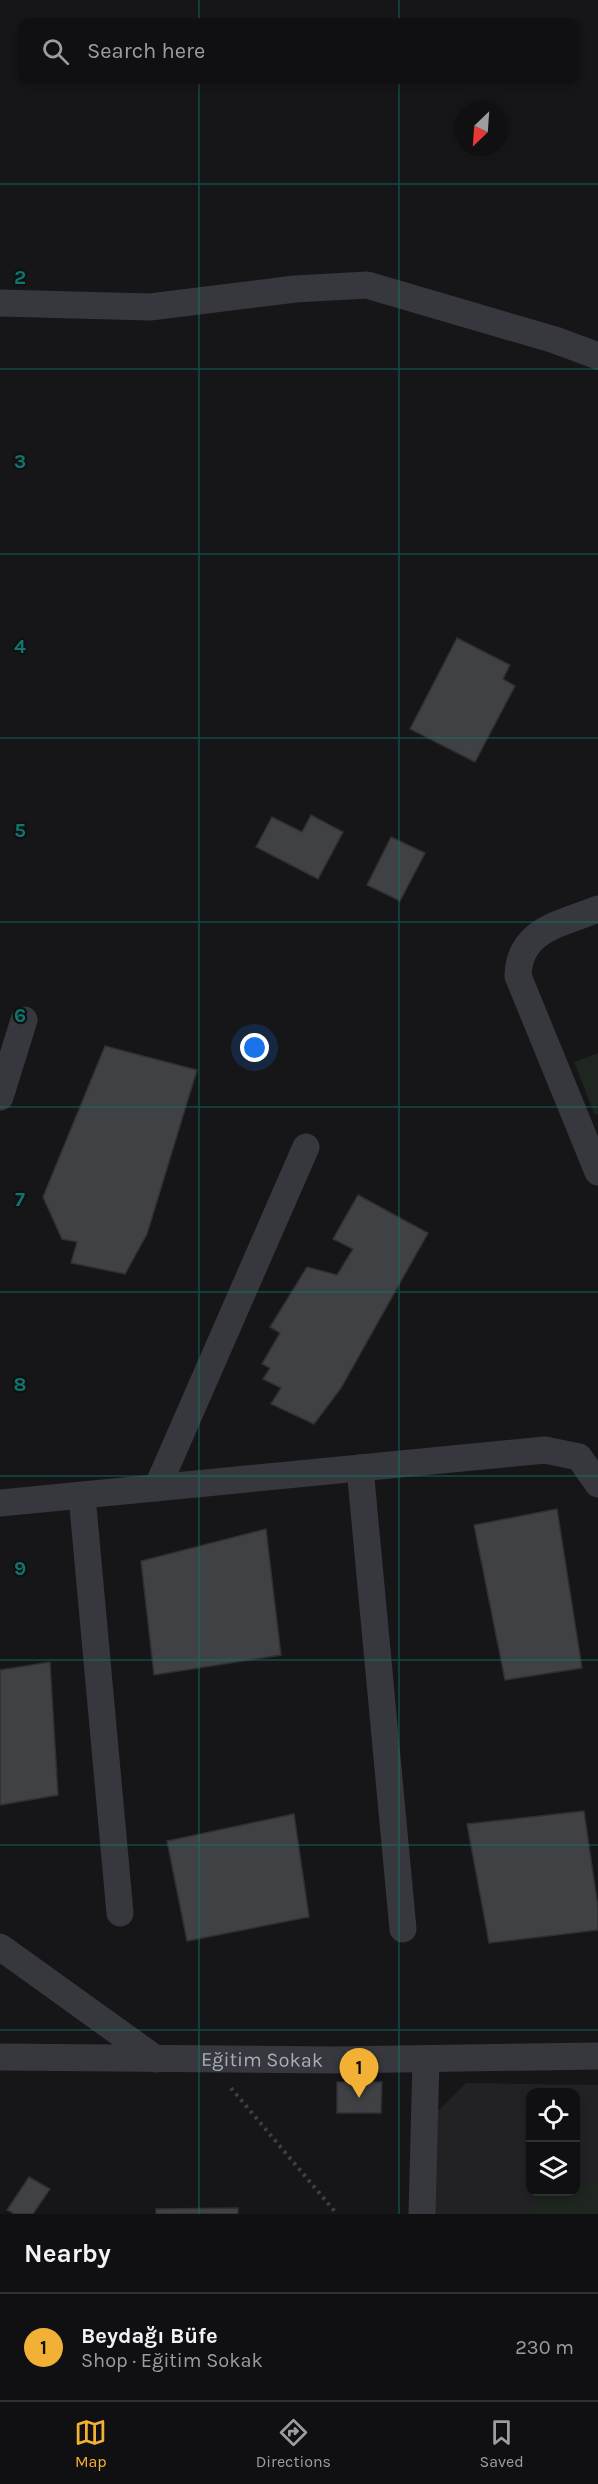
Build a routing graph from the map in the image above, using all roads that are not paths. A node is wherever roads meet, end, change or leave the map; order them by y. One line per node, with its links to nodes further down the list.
1 (0, 303): 2 (street)
2 (598, 356)
3 (598, 909): 7 (street)
4 (24, 1020): 5 (street)
5 (0, 1097)
6 (306, 1147): 10 (street)
7 (598, 1172)
8 (360, 1468): 9 (street); 10 (street); 14 (street)
9 (598, 1484)
10 (157, 1488): 11 (street)
11 (82, 1496): 12 (street); 13 (street)
12 (0, 1503)
13 (120, 1913)
14 (403, 1929)
15 (0, 1947): 18 (street)
16 (598, 2056): 19 (street, Eğitim Sokak)
17 (0, 2057): 18 (street, Eğitim Sokak)
18 (156, 2058): 19 (street, Eğitim Sokak)
19 (426, 2059): 20 (street)
20 (423, 2214)

